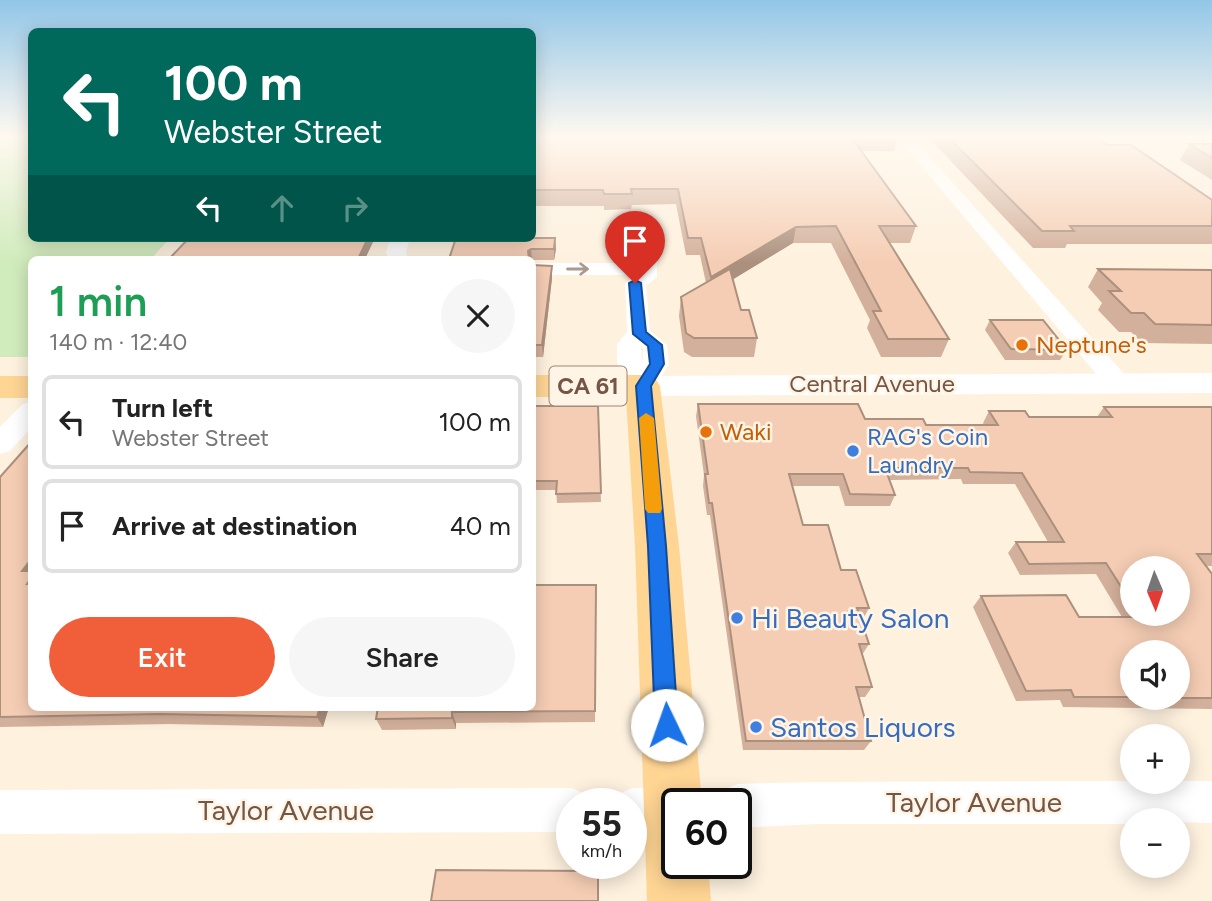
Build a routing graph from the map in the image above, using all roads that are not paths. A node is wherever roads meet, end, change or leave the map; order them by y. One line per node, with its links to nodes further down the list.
1 (941, 179): 5 (street)
2 (647, 257): 4 (street)
3 (536, 269): 4 (street, one-way to 4)
4 (628, 270): 8 (street)
5 (1118, 383): 6 (street, Central Avenue); 8 (street, Central Avenue)
6 (1212, 383)
7 (536, 386): 8 (main road, Central Avenue / CA 61)
8 (643, 386): 16 (main road)
9 (0, 387): 10 (main road)
10 (28, 387)
11 (28, 414): 12 (street)
12 (0, 444)
13 (1212, 802): 14 (street, Taylor Avenue)
14 (752, 805)
15 (556, 810): 17 (street, Taylor Avenue)
16 (661, 810)
17 (0, 812)
18 (675, 879): 19 (main road)
19 (679, 901)

